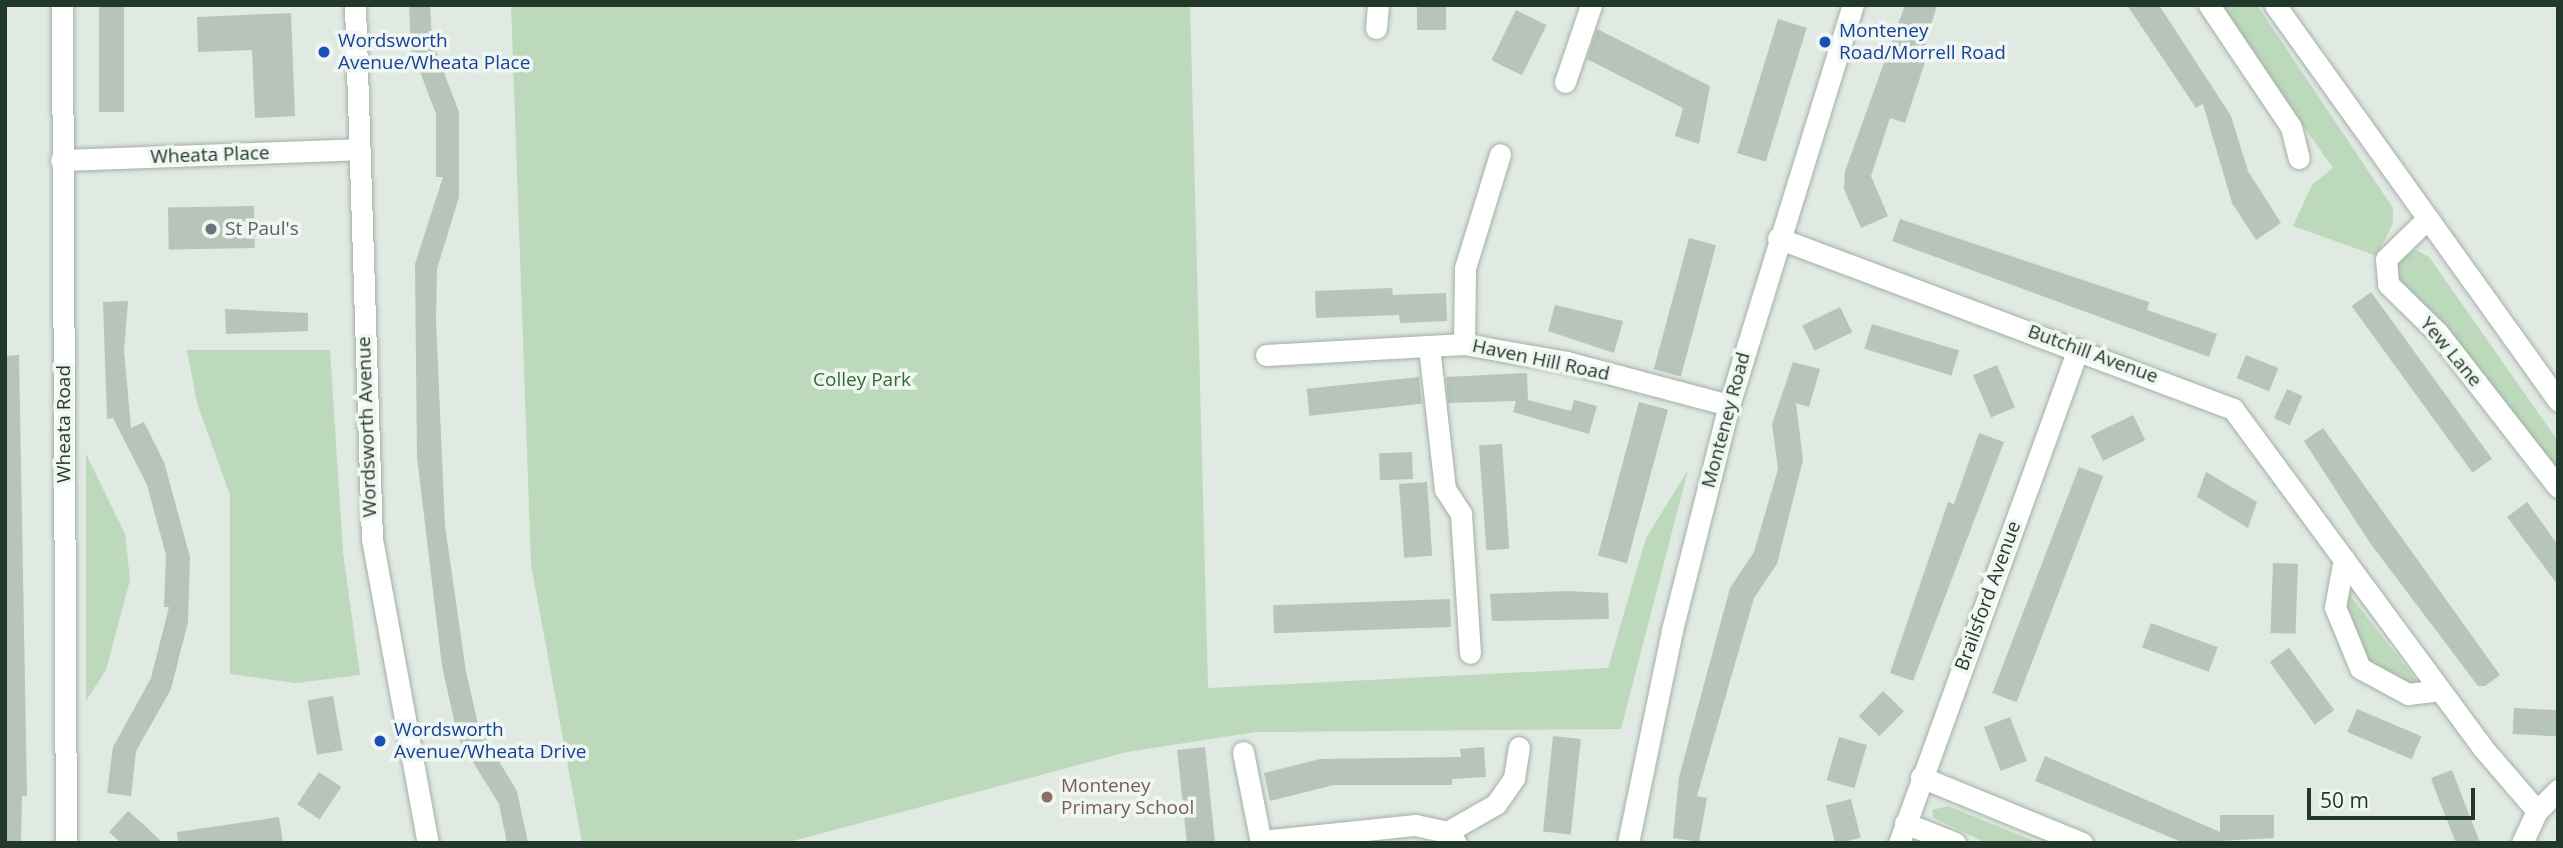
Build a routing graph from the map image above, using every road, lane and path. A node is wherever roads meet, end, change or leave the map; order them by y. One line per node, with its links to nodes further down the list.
1 (62, 5): 13 (street, Wheata Road)
2 (355, 5): 10 (street, Wordsworth Avenue)
3 (1378, 5): 8 (street)
4 (1591, 5): 9 (street)
5 (1853, 5): 15 (street, Monteney Road)
6 (2209, 5): 12 (street)
7 (2275, 5): 14 (street)
8 (1376, 28)
9 (1565, 82)
10 (360, 149): 13 (street, Wheata Place); 35 (street, Wordsworth Avenue)
11 (1500, 154): 16 (street)
12 (2299, 158)
13 (61, 160): 34 (street, Wheata Road)
14 (2424, 222): 20 (street); 22 (street, Yew Lane)
15 (1778, 238): 18 (street, Butchill Avenue); 21 (street, Monteney Road)
16 (1464, 344): 17 (street, Haven Hill Road); 21 (street, Haven Hill Road)
17 (1429, 347): 19 (street, Haven Hill Road); 24 (street)
18 (2078, 349): 23 (street, Butchill Avenue); 28 (street, Brailsford Avenue)
19 (1266, 355)
20 (2558, 401)
21 (1729, 405): 36 (street, Monteney Road)
22 (2558, 486)
23 (2344, 559): 25 (street, Butchill Avenue); 25 (street)
24 (1470, 653)
25 (2440, 690): 30 (street, Butchill Avenue)
26 (1519, 747): 32 (street)
27 (1243, 752): 33 (street)
28 (1921, 777): 31 (street, Brailsford Avenue); 38 (street)
29 (2558, 790): 30 (street)
30 (2537, 811): 39 (street)
31 (1902, 833): 37 (street)
32 (1451, 838): 33 (street)
33 (1261, 842)
34 (65, 843)
35 (428, 843)
36 (1628, 843)
37 (1955, 843)
38 (2082, 843)
39 (2522, 843)

